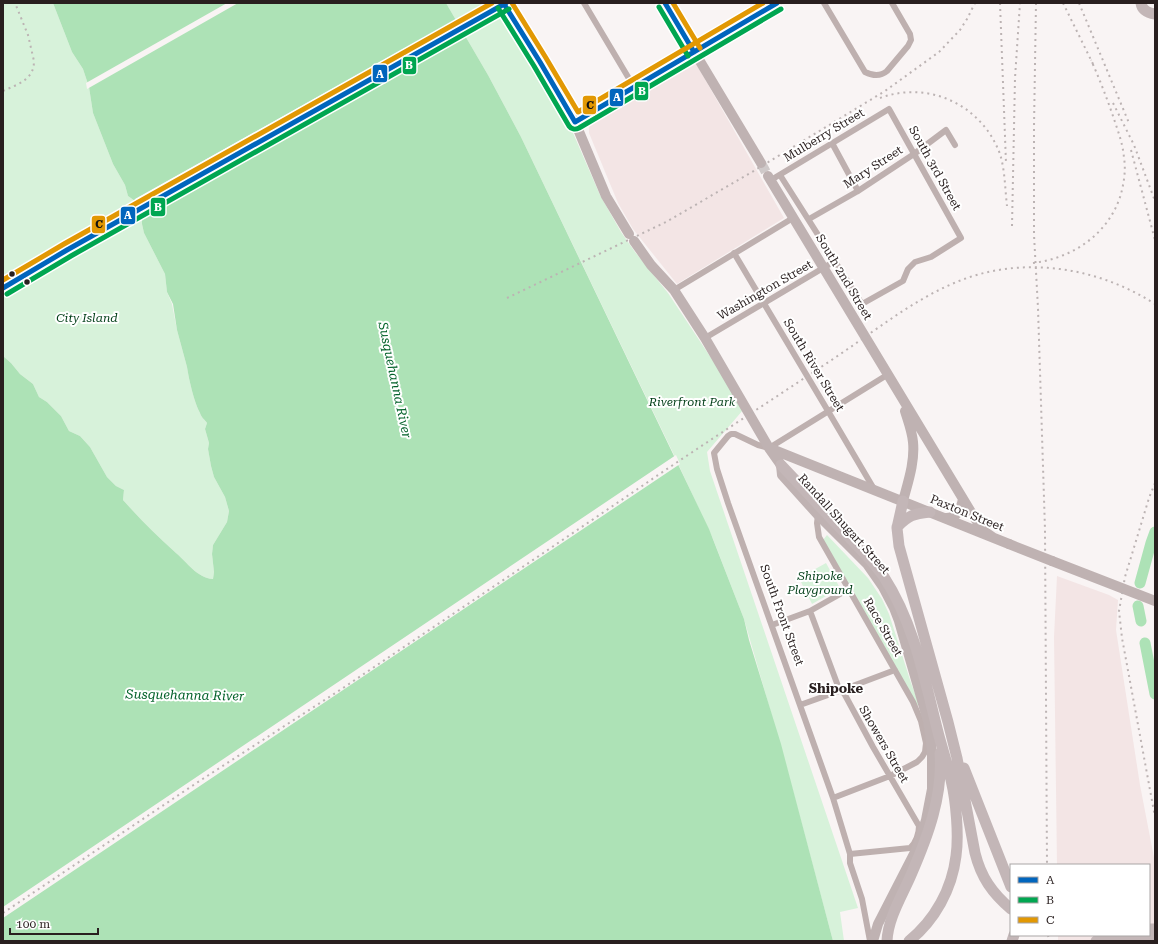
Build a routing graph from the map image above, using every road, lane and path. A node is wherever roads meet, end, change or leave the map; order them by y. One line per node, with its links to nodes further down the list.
1 (504, 3): 12 (main road); 25 (main road)
2 (584, 3): 10 (street)
3 (665, 3): 9 (main road)
4 (777, 3): 9 (main road)
5 (824, 3): 6 (street)
6 (892, 3)
7 (1141, 3): 8 (highway)
8 (1155, 14)
9 (694, 52): 10 (main road); 16 (main road)
10 (634, 87): 12 (main road)
11 (889, 109): 13 (street, Mulberry Street); 15 (street, South 3rd Street)
12 (575, 122): 26 (main road)
13 (832, 143): 17 (street, Mulberry Street); 19 (street)
14 (955, 145): 15 (street, Mary Street)
15 (914, 154): 19 (street, Mary Street); 23 (street, South 3rd Street)
16 (761, 164)
17 (780, 175): 18 (street, Mulberry Street); 21 (street)
18 (770, 178): 20 (main road, South 2nd Street)
19 (858, 191): 21 (street, Mary Street)
20 (793, 218): 22 (street); 24 (main road, South 2nd Street)
21 (809, 220): 23 (street)
22 (734, 253): 26 (street); 27 (street, South River Street)
23 (835, 261): 24 (street, Washington Street)
24 (823, 268): 27 (street, Washington Street); 29 (main road, South 2nd Street)
25 (3, 288)
26 (674, 290): 28 (main road)
27 (764, 303): 28 (street, Washington Street); 31 (street, South River Street)
28 (705, 338): 32 (main road)
29 (887, 375): 30 (main road, South 2nd Street); 31 (street)
30 (897, 391): 35 (main road, South 2nd Street); 36 (main road, South 2nd Street)
31 (828, 411): 32 (street); 34 (street, South River Street)
32 (769, 448): 33 (main road); 34 (main road, Paxton Street); 45 (street, South Front Street)
33 (782, 465): 38 (main road, Randall Shugart Street); 50 (highway)
34 (874, 489): 36 (main road, Paxton Street)
35 (962, 499): 39 (main road); 41 (main road, South 2nd Street)
36 (903, 501): 37 (main road, Paxton Street); 40 (highway)
37 (930, 512): 39 (main road, Paxton Street); 40 (highway)
38 (818, 515): 42 (street, Race Street); 57 (main road, Randall Shugart Street)
39 (945, 518): 41 (main road, Paxton Street)
40 (897, 528): 49 (highway)
41 (994, 538): 43 (main road, Paxton Street, bridge)
42 (849, 589): 44 (street); 46 (street, Race Street)
43 (1155, 601)
44 (810, 611): 45 (street); 47 (street, Showers Street)
45 (772, 625): 48 (street, South Front Street)
46 (895, 670): 47 (street); 51 (street, Race Street)
47 (842, 690): 48 (street); 51 (street, Showers Street)
48 (800, 705): 52 (street, South Front Street)
49 (948, 722): 54 (highway); 55 (highway)
50 (939, 737): 58 (highway); 59 (highway)
51 (890, 776): 52 (street); 53 (street, Showers Street)
52 (833, 798): 53 (street, South Front Street)
53 (850, 854): 57 (street, South Front Street)
54 (1010, 884)
55 (1007, 906)
56 (1155, 937): 60 (highway)
57 (871, 941)
58 (887, 941)
59 (909, 941)
60 (1096, 941)

